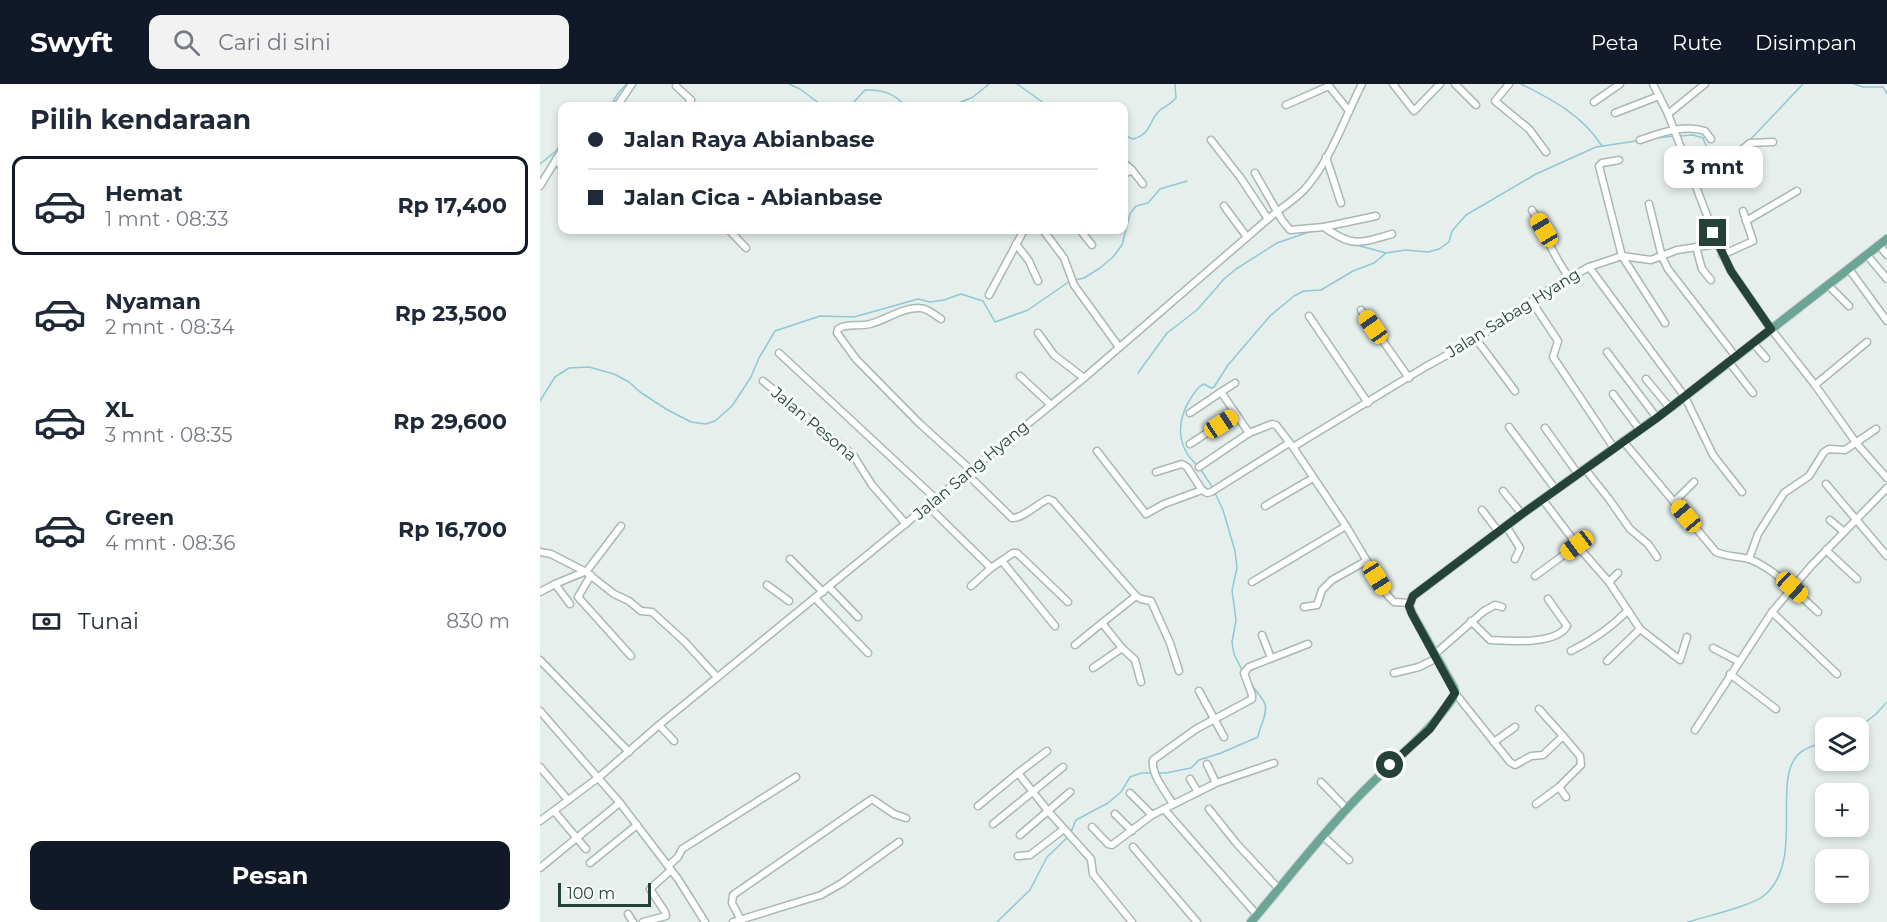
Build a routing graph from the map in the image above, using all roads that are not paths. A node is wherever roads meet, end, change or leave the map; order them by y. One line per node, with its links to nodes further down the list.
1 (632, 84): 12 (street)
2 (1394, 84): 3 (street)
3 (1440, 84)
4 (1455, 84): 16 (street)
5 (1620, 84): 14 (street)
6 (1653, 84): 11 (street)
7 (1705, 84): 19 (street)
8 (1360, 85): 17 (street, Jalan Sang Hyang)
9 (1509, 85): 25 (street)
10 (676, 86): 13 (street)
11 (1659, 96): 18 (street); 19 (street)
12 (623, 102)
13 (690, 102)
14 (1594, 102)
15 (1286, 105): 17 (street)
16 (1476, 105)
17 (1349, 111): 27 (street, Jalan Sang Hyang)
18 (1615, 113)
19 (1668, 114): 20 (street)
20 (1674, 131): 21 (street); 23 (street); 29 (street)
21 (1711, 139)
22 (1211, 140): 46 (street)
23 (1640, 140)
24 (1773, 142): 29 (street)
25 (1546, 152)
26 (558, 156): 28 (street)
27 (1326, 157): 39 (street); 43 (street, Jalan Sang Hyang)
28 (556, 159): 31 (street); 37 (street)
29 (1685, 159): 57 (street)
30 (1619, 160): 65 (street)
31 (558, 162)
32 (1128, 166): 33 (street)
33 (1132, 170): 34 (street); 36 (street)
34 (1128, 172)
35 (1255, 173): 43 (street)
36 (1143, 184)
37 (540, 186)
38 (1797, 190): 47 (street)
39 (1341, 203)
40 (1649, 204): 66 (street)
41 (1224, 206): 54 (street)
42 (1532, 210): 69 (street)
43 (1278, 211): 46 (street, Jalan Sang Hyang); 48 (street)
44 (1743, 211): 47 (street)
45 (1376, 216): 48 (street)
46 (1268, 219): 54 (street, Jalan Sang Hyang)
47 (1746, 221): 62 (street)
48 (1324, 227): 53 (street)
49 (733, 234): 61 (street)
50 (1022, 234): 56 (street)
51 (1046, 234): 87 (street)
52 (1083, 234): 58 (street)
53 (1392, 234)
54 (1247, 237): 87 (street, Jalan Sang Hyang)
55 (1887, 239): 59 (main road)
56 (1016, 244): 72 (street); 74 (street)
57 (1718, 244): 60 (street, Jalan Sabag Hyang); 62 (street)
58 (1092, 245)
59 (1879, 245): 63 (main road); 64 (street)
60 (1696, 247): 66 (street, Jalan Sabag Hyang); 71 (street)
61 (746, 248)
62 (1722, 255): 82 (street)
63 (1867, 255): 68 (main road); 70 (street)
64 (1887, 255)
65 (1622, 256): 66 (street, Jalan Sabag Hyang); 67 (street, Jalan Sabag Hyang); 81 (street)
66 (1662, 257): 91 (street)
67 (1589, 267): 69 (street, Jalan Sabag Hyang); 103 (street)
68 (1849, 269): 73 (main road); 80 (street)
69 (1569, 277): 75 (street, Jalan Sabag Hyang)
70 (1887, 279)
71 (1711, 280)
72 (1038, 281)
73 (1828, 285): 76 (street); 82 (main road)
74 (990, 295)
75 (1532, 302): 84 (street, Jalan Sabag Hyang); 119 (street)
76 (1849, 306)
77 (1361, 310): 94 (street)
78 (1309, 316): 104 (street)
79 (941, 319): 122 (street)
80 (1887, 321)
81 (1665, 323)
82 (1771, 329): 86 (main road); 98 (street)
83 (1038, 333): 93 (street)
84 (1476, 339): 94 (street, Jalan Sabag Hyang); 99 (street)
85 (1867, 342): 98 (street)
86 (1753, 343): 90 (street); 91 (main road)
87 (1119, 347): 93 (street, Jalan Sang Hyang)
88 (1607, 352): 109 (street)
89 (779, 353): 134 (street)
90 (1766, 358)
91 (1732, 360): 101 (street); 103 (main road)
92 (1020, 376): 105 (street)
93 (1084, 378): 105 (street, Jalan Sang Hyang)
94 (1409, 378): 104 (street, Jalan Sabag Hyang)
95 (1646, 379): 106 (street)
96 (763, 381): 143 (street, Jalan Pesona)
97 (1235, 383): 100 (street)
98 (1815, 385): 116 (street)
99 (1515, 391)
100 (1221, 392): 107 (street); 108 (street)
101 (1753, 393)
102 (1613, 394): 113 (street)
103 (1685, 396): 106 (main road); 133 (street)
104 (1368, 403): 118 (street, Jalan Sabag Hyang)
105 (1051, 405): 122 (street, Jalan Sang Hyang)
106 (1670, 408): 109 (main road)
107 (1190, 413)
108 (1236, 414): 114 (street); 117 (street)
109 (1657, 418): 113 (main road)
110 (1509, 427): 131 (street)
111 (1545, 429): 124 (street)
112 (1876, 429): 116 (street)
113 (1640, 430): 115 (main road)
114 (1249, 433): 118 (street); 121 (street)
115 (1623, 441): 119 (main road); 136 (street)
116 (1856, 441): 126 (street); 156 (street)
117 (1190, 444)
118 (1291, 445): 125 (street); 130 (street, Jalan Sabag Hyang)
119 (1614, 448): 124 (main road)
120 (1097, 451): 130 (street, Jalan Sabag Hyang)
121 (1199, 467)
122 (969, 472): 134 (street, Jalan Sang Hyang); 173 (street)
123 (1156, 472): 130 (street)
124 (1582, 472): 131 (main road); 153 (street)
125 (1313, 478): 138 (street); 144 (street)
126 (1887, 478)
127 (1694, 482): 136 (street)
128 (1826, 484): 141 (street)
129 (1887, 488): 141 (street)
130 (1202, 490)
131 (1556, 490): 135 (main road)
132 (1503, 491): 140 (street)
133 (1742, 492)
134 (936, 500): 137 (street, Jalan Sang Hyang)
135 (1543, 500): 140 (main road); 149 (street)
136 (1674, 502): 156 (street)
137 (928, 506): 143 (street, Jalan Sang Hyang); 159 (street)
138 (1265, 506)
139 (1482, 510): 147 (street)
140 (1522, 514): 146 (main road)
141 (1856, 519): 148 (street); 152 (street)
142 (1830, 520): 148 (street)
143 (906, 524): 169 (street, Jalan Sang Hyang)
144 (1346, 525): 158 (street); 164 (street)
145 (621, 526): 160 (street)
146 (1506, 526): 147 (main road); 155 (street)
147 (1498, 531): 178 (main road)
148 (1844, 532): 150 (street)
149 (1577, 545): 162 (street); 165 (street)
150 (1826, 550): 163 (street); 170 (street)
151 (540, 552): 160 (street)
152 (1887, 556)
153 (1657, 557)
154 (790, 559): 172 (street)
155 (1515, 559)
156 (1749, 559): 170 (street)
157 (1002, 561): 159 (street); 177 (street); 188 (street)
158 (1366, 561): 178 (street); 180 (street)
159 (991, 568): 168 (street)
160 (587, 573): 166 (street); 198 (street); 209 (street)
161 (1618, 573): 165 (street)
162 (1535, 576)
163 (1857, 579)
164 (1252, 582)
165 (1609, 582): 182 (street)
166 (555, 584): 171 (street); 179 (street)
167 (767, 585): 176 (street)
168 (971, 586)
169 (829, 587): 172 (street, Jalan Sang Hyang); 185 (street)
170 (1792, 587): 183 (street); 184 (street)
171 (540, 592)
172 (823, 592): 174 (street, Jalan Sang Hyang)
173 (1136, 596): 187 (street); 205 (street)
174 (815, 598): 197 (street); 209 (street, Jalan Sang Hyang)
175 (1548, 599): 186 (street)
176 (789, 601)
177 (1068, 602)
178 (1410, 603): 199 (main road)
179 (570, 604)
180 (1304, 607)
181 (1502, 608): 186 (street)
182 (1627, 611): 189 (street); 196 (street)
183 (1772, 612): 203 (street); 208 (street)
184 (1818, 612)
185 (858, 616)
186 (1471, 621): 199 (street)
187 (1102, 623): 193 (street); 194 (street)
188 (1055, 626)
189 (1640, 629): 191 (street); 202 (street)
190 (1262, 635): 200 (street)
191 (1687, 637)
192 (1308, 644): 200 (street)
193 (1075, 645)
194 (1122, 648): 204 (street); 210 (street)
195 (1713, 648): 203 (street)
196 (1571, 651)
197 (868, 653)
198 (631, 656)
199 (1436, 656): 206 (street); 212 (main road)
200 (1271, 658): 216 (street)
201 (540, 660): 225 (street)
202 (1607, 661)
203 (1738, 661): 207 (street)
204 (1093, 668)
205 (1179, 672)
206 (1394, 673)
207 (1730, 674): 214 (street); 219 (street)
208 (1837, 674)
209 (717, 677): 217 (street, Jalan Sang Hyang)
210 (1141, 682)
211 (1199, 691): 216 (street)
212 (1455, 693): 223 (street); 249 (main road)
213 (1539, 709): 220 (street)
214 (1776, 709)
215 (540, 711): 232 (street)
216 (1215, 720): 221 (street); 243 (street)
217 (659, 725): 222 (street); 225 (street, Jalan Sang Hyang)
218 (1515, 727): 223 (street)
219 (1695, 730)
220 (1563, 736): 223 (street); 236 (street)
221 (1224, 737)
222 (674, 741)
223 (1494, 742)
224 (1047, 751): 230 (street)
225 (629, 752): 232 (street, Jalan Sang Hyang)
226 (1274, 763): 235 (street)
227 (1207, 764): 235 (street)
228 (540, 767): 242 (street)
229 (1064, 767): 237 (street)
230 (1018, 773): 237 (street); 246 (street)
231 (796, 777): 271 (street)
232 (598, 778): 242 (street, Jalan Sang Hyang); 257 (street)
233 (1190, 779): 239 (street)
234 (1321, 782): 249 (street)
235 (1216, 783): 239 (street)
236 (1559, 787): 241 (street); 244 (street)
237 (1032, 792): 251 (street); 256 (street)
238 (1070, 792): 251 (street)
239 (1197, 792): 243 (street)
240 (1130, 793): 253 (street)
241 (1566, 797)
242 (568, 800): 250 (street, Jalan Sang Hyang)
243 (1173, 804): 247 (street)
244 (1536, 804)
245 (617, 805): 263 (street)
246 (978, 806)
247 (1164, 809): 253 (street); 274 (street)
248 (1209, 809): 272 (street)
249 (1347, 809): 262 (main road)
250 (554, 811): 255 (street, Jalan Sang Hyang); 263 (street)
251 (1048, 811): 259 (street); 261 (street)
252 (1114, 814): 260 (street)
253 (1152, 815): 260 (street)
254 (906, 818): 275 (street)
255 (540, 821)
256 (993, 824)
257 (637, 825): 269 (street); 271 (street)
258 (1092, 827): 260 (street)
259 (1065, 830): 267 (street); 280 (street)
260 (1132, 831)
261 (1020, 835)
262 (1323, 836): 268 (street); 272 (main road)
263 (577, 838): 266 (street); 270 (street)
264 (899, 842): 275 (street)
265 (1133, 847): 281 (street)
266 (586, 849)
267 (1018, 856)
268 (1349, 860)
269 (590, 863)
270 (540, 868)
271 (670, 868): 277 (street); 278 (street)
272 (1279, 889): 274 (main road)
273 (628, 914): 276 (street)
274 (1257, 915): 282 (main road)
275 (741, 920): 279 (street)
276 (633, 922)
277 (643, 922)
278 (705, 922)
279 (733, 922)
280 (1132, 922)
281 (1197, 922)
282 (1251, 922)

